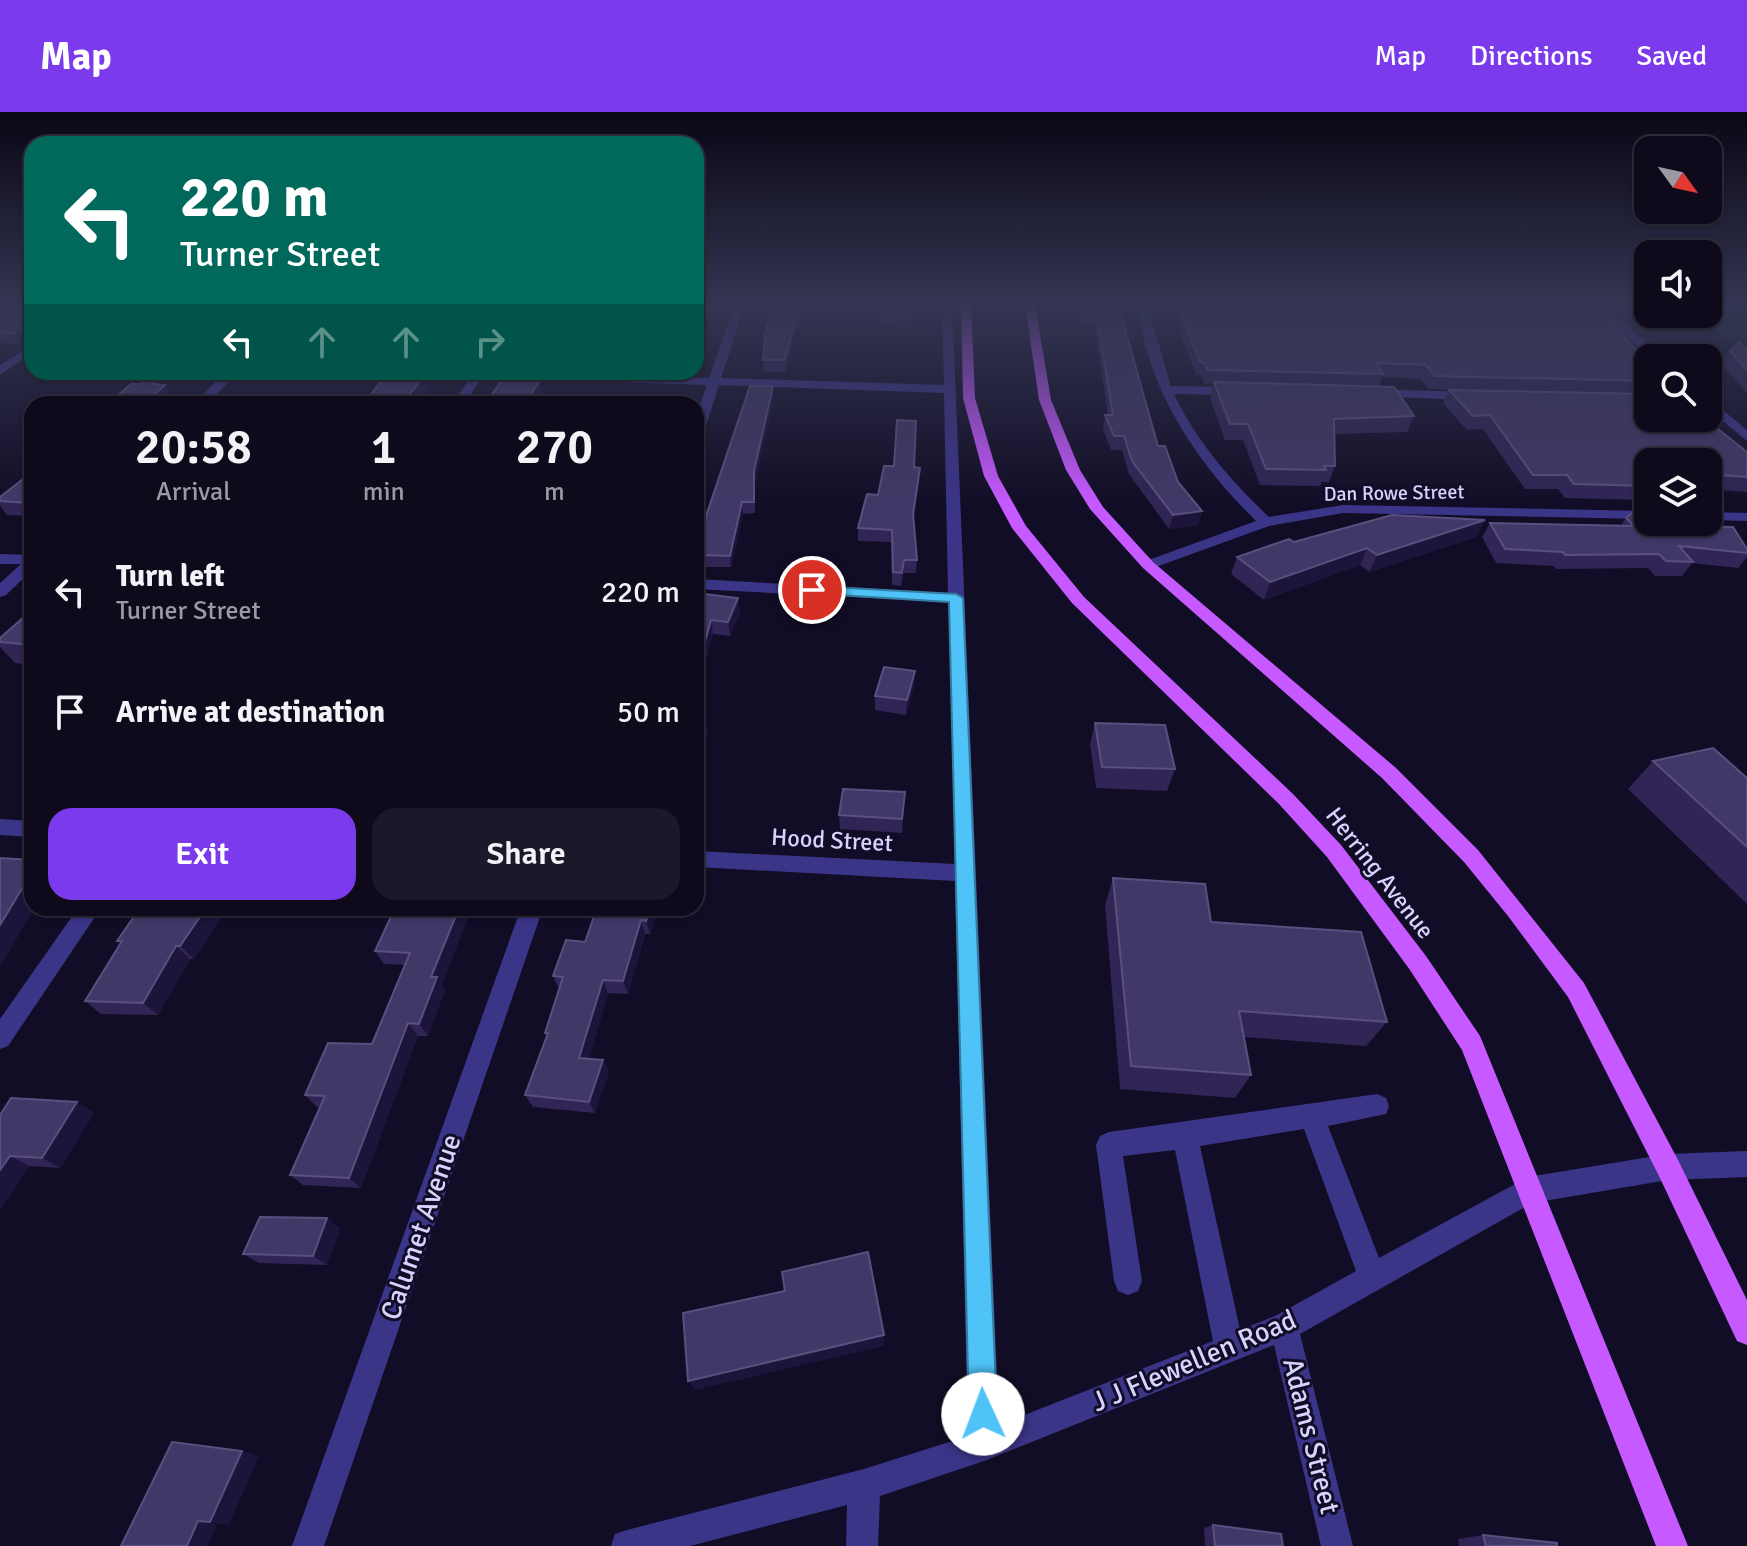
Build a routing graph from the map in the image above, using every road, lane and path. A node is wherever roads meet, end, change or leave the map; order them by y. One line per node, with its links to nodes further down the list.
1 (719, 371): 8 (street)
2 (949, 371): 9 (street)
3 (968, 371): 41 (main road, Herring Avenue)
4 (1040, 371): 24 (main road)
5 (1161, 371): 10 (street)
6 (224, 380): 13 (street)
7 (664, 380): 8 (street)
8 (716, 382): 9 (street); 15 (street)
9 (949, 389): 28 (street)
10 (1167, 390): 11 (street); 21 (street)
11 (1246, 391)
12 (1358, 393): 14 (street)
13 (208, 396)
14 (1484, 396)
15 (704, 414)
16 (1722, 415): 17 (street)
17 (1747, 437)
18 (1634, 515): 21 (street, Dan Rowe Street)
19 (1722, 516): 20 (street)
20 (1747, 517)
21 (1266, 522): 24 (street, Dan Rowe Street)
22 (0, 559): 23 (street)
23 (24, 560)
24 (1148, 565): 40 (main road)
25 (24, 569): 27 (street)
26 (704, 584): 28 (street)
27 (0, 592)
28 (956, 598): 32 (street)
29 (0, 827): 30 (street)
30 (24, 828)
31 (704, 859): 32 (street, Hood Street)
32 (965, 873): 47 (street)
33 (84, 916): 35 (street)
34 (529, 916): 49 (street, Calumet Avenue)
35 (0, 1038)
36 (1377, 1106): 37 (street)
37 (1312, 1116): 38 (street); 42 (street)
38 (1185, 1136): 43 (street); 46 (street)
39 (1747, 1164): 40 (street, J J Flewellen Road)
40 (1668, 1167): 41 (street, J J Flewellen Road); 45 (main road)
41 (1528, 1190): 42 (street, J J Flewellen Road); 53 (main road, Herring Avenue)
42 (1372, 1277): 44 (street, J J Flewellen Road)
43 (1128, 1281)
44 (1284, 1327): 46 (street, J J Flewellen Road); 52 (street, Adams Street)
45 (1747, 1331)
46 (1229, 1349): 47 (street, J J Flewellen Road)
47 (984, 1446): 48 (street, J J Flewellen Road)
48 (864, 1485): 50 (street, J J Flewellen Road); 51 (street)
49 (308, 1546)
50 (627, 1546)
51 (862, 1546)
52 (1337, 1546)
53 (1672, 1546)

